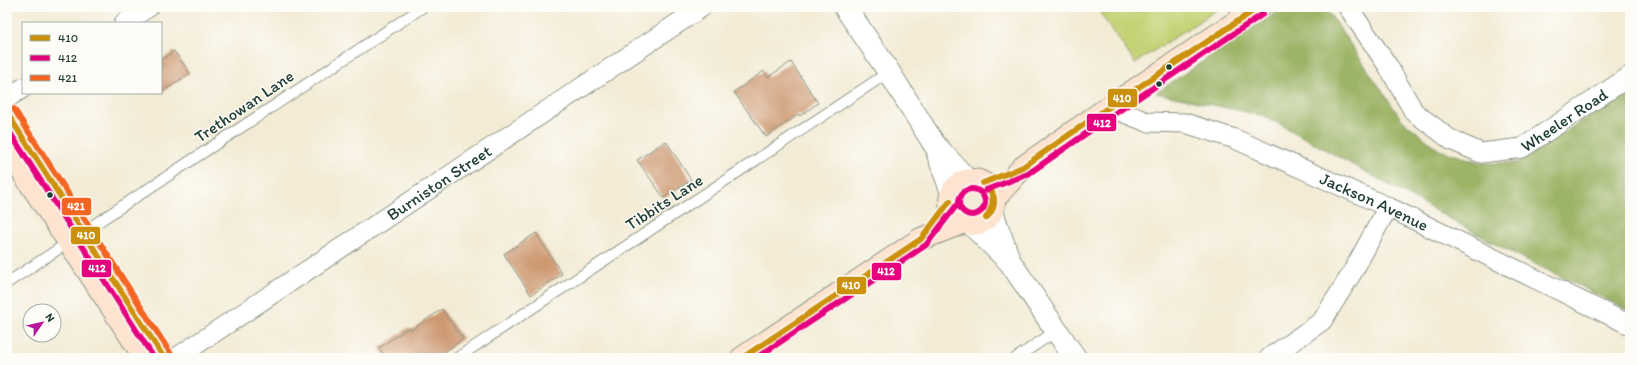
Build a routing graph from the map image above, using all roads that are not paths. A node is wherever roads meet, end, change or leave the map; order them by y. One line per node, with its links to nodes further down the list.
1 (149, 7): 7 (street)
2 (423, 7): 18 (lane, Trethowan Lane)
3 (702, 7): 26 (street, Burniston Street)
4 (845, 7): 8 (street)
5 (1259, 7): 12 (main road)
6 (1348, 7): 9 (street, Wheeler Road)
7 (126, 22)
8 (889, 72): 15 (street); 27 (lane, Tibbits Lane)
9 (1630, 76)
10 (22, 89): 11 (street)
11 (7, 98)
12 (1109, 107): 15 (main road); 16 (street, Jackson Avenue)
13 (7, 113): 18 (main road)
14 (7, 148): 18 (main road)
15 (973, 195): 17 (main road); 17 (main road); 19 (main road); 20 (street)
16 (1388, 207): 22 (street, Jackson Avenue); 31 (street)
17 (967, 223): 19 (main road); 20 (street)
18 (76, 237): 21 (lane, Trethowan Lane); 24 (main road); 25 (main road)
19 (921, 239): 28 (main road)
20 (1010, 262): 23 (street)
21 (7, 283)
22 (1630, 325)
23 (1056, 331): 29 (lane); 30 (street)
24 (145, 358)
25 (164, 358)
26 (176, 358)
27 (457, 358)
28 (742, 358)
29 (1016, 358)
30 (1075, 358)
31 (1269, 358)

